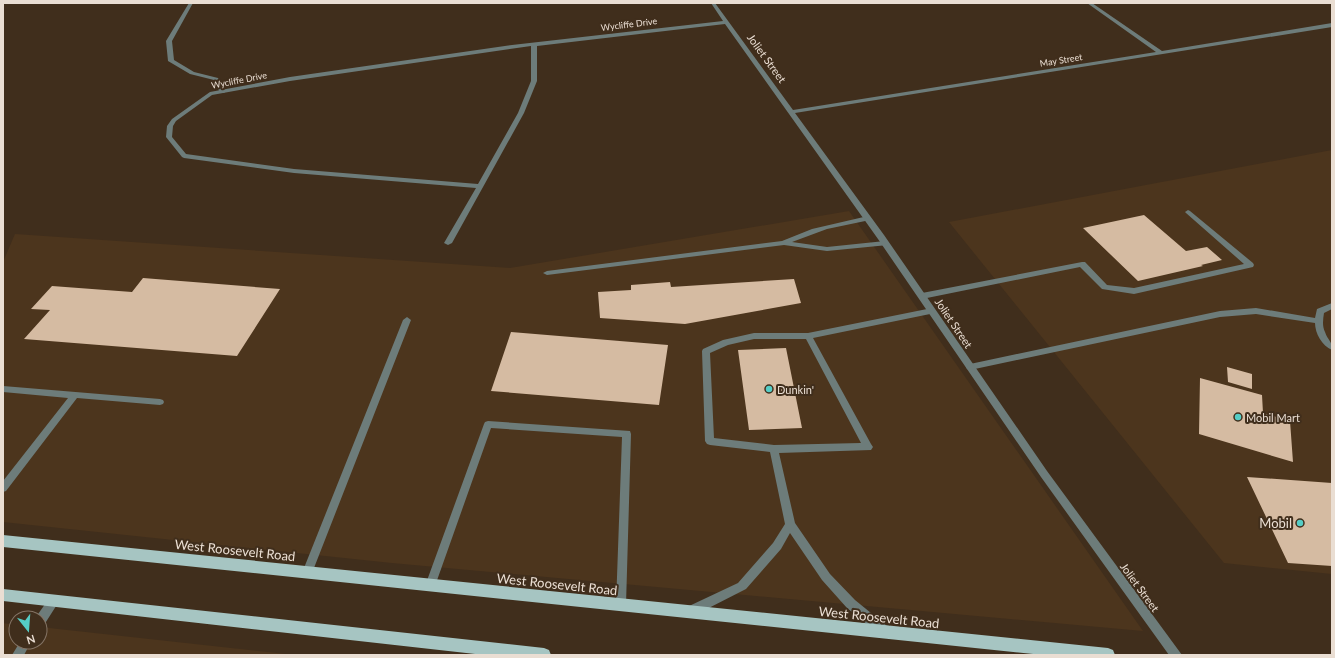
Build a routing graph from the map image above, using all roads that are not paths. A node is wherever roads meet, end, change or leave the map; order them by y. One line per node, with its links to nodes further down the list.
1 (191, 3): 8 (street)
2 (713, 3): 4 (street, Joliet Street)
3 (1089, 3): 7 (street)
4 (727, 22): 6 (street, Wycliffe Drive); 9 (street, Joliet Street)
5 (1332, 25): 7 (street, May Street)
6 (534, 44): 8 (street, Wycliffe Drive); 10 (street)
7 (1162, 53): 9 (street, May Street)
8 (222, 92): 10 (street, Wycliffe Drive)
9 (792, 112): 12 (street, Joliet Street)
10 (480, 186): 13 (street)
11 (1188, 212): 17 (street)
12 (868, 218): 14 (street, Joliet Street); 15 (street)
13 (448, 243)
14 (885, 243): 15 (street); 17 (street, Joliet Street)
15 (784, 244): 16 (street)
16 (547, 273)
17 (922, 296): 19 (street, Joliet Street)
18 (1332, 306): 21 (street)
19 (932, 311): 22 (street); 24 (street, Joliet Street)
20 (407, 320): 32 (street)
21 (1318, 321): 23 (street); 24 (street)
22 (808, 336): 28 (street); 28 (street)
23 (1332, 347)
24 (970, 367): 42 (street, Joliet Street)
25 (3, 390): 26 (street)
26 (74, 396): 27 (street); 29 (street)
27 (160, 402)
28 (774, 449): 30 (street)
29 (3, 488)
30 (790, 524): 38 (street); 39 (street)
31 (3, 541): 32 (main road, West Roosevelt Road)
32 (307, 573): 33 (main road, West Roosevelt Road)
33 (430, 586): 36 (main road, West Roosevelt Road); 36 (street)
34 (3, 595): 35 (main road)
35 (54, 600): 37 (street); 40 (main road)
36 (621, 605): 38 (main road, West Roosevelt Road)
37 (47, 610)
38 (690, 612): 39 (main road, West Roosevelt Road)
39 (885, 632): 41 (main road, West Roosevelt Road)
40 (544, 655)
41 (1108, 655)
42 (1176, 655)

